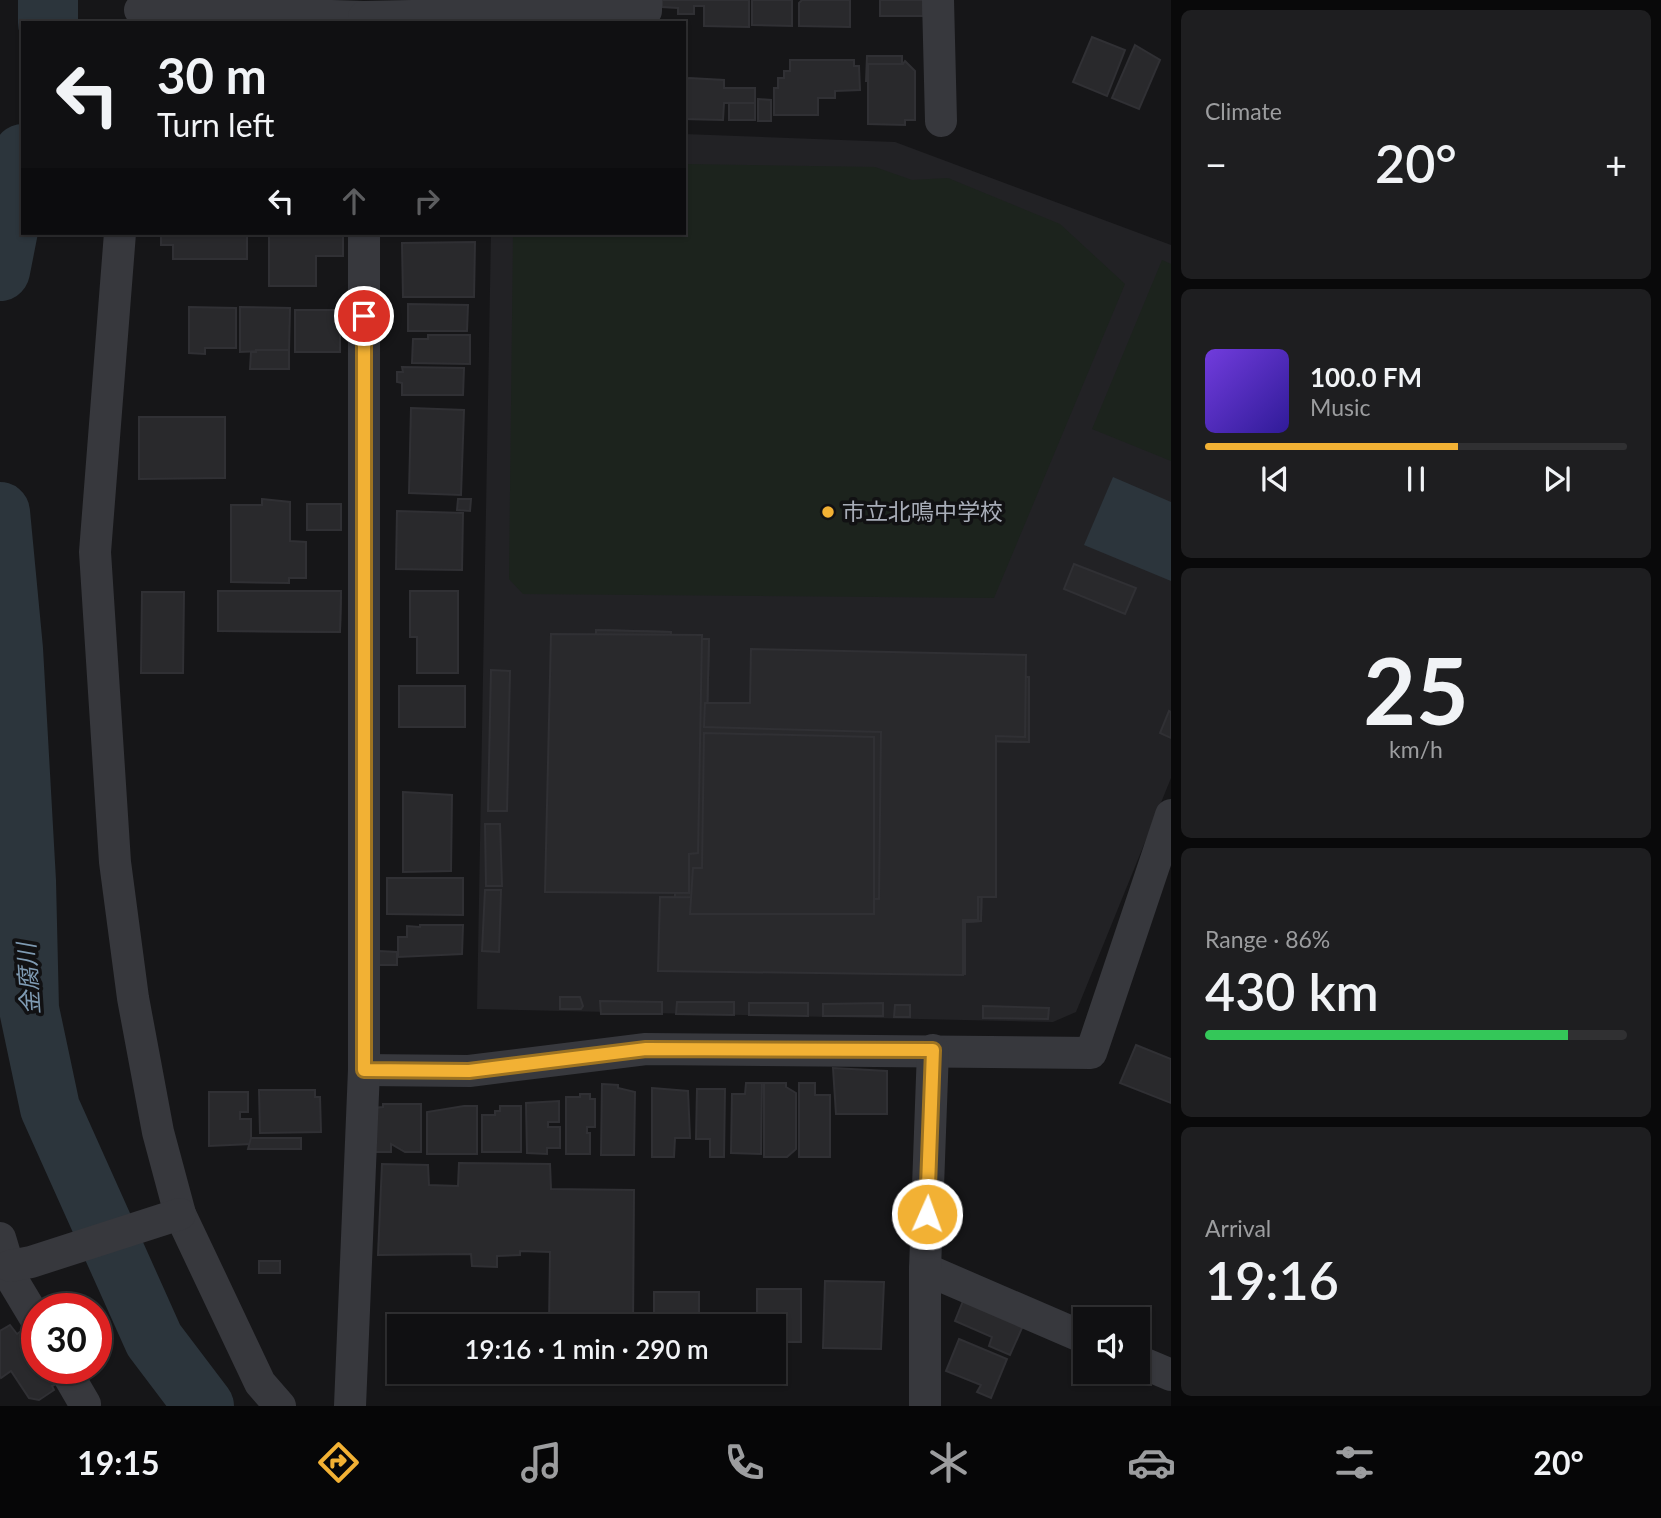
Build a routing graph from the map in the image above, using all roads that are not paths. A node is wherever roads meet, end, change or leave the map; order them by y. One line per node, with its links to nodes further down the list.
1 (646, 0): 4 (street)
2 (938, 0): 5 (street)
3 (140, 11): 4 (street)
4 (364, 20)
5 (941, 121)
6 (120, 235): 11 (street)
7 (364, 235): 10 (street)
8 (1171, 815): 9 (street)
9 (933, 1050): 10 (street); 13 (street)
10 (364, 1070): 21 (street)
11 (180, 1214): 12 (street); 20 (street)
12 (11, 1269): 14 (street)
13 (925, 1269): 15 (street); 22 (street)
14 (23, 1293)
15 (1073, 1333)
16 (1150, 1366): 17 (street)
17 (1171, 1375)
18 (73, 1384): 19 (street)
19 (85, 1405)
20 (280, 1406)
21 (350, 1406)
22 (925, 1406)

